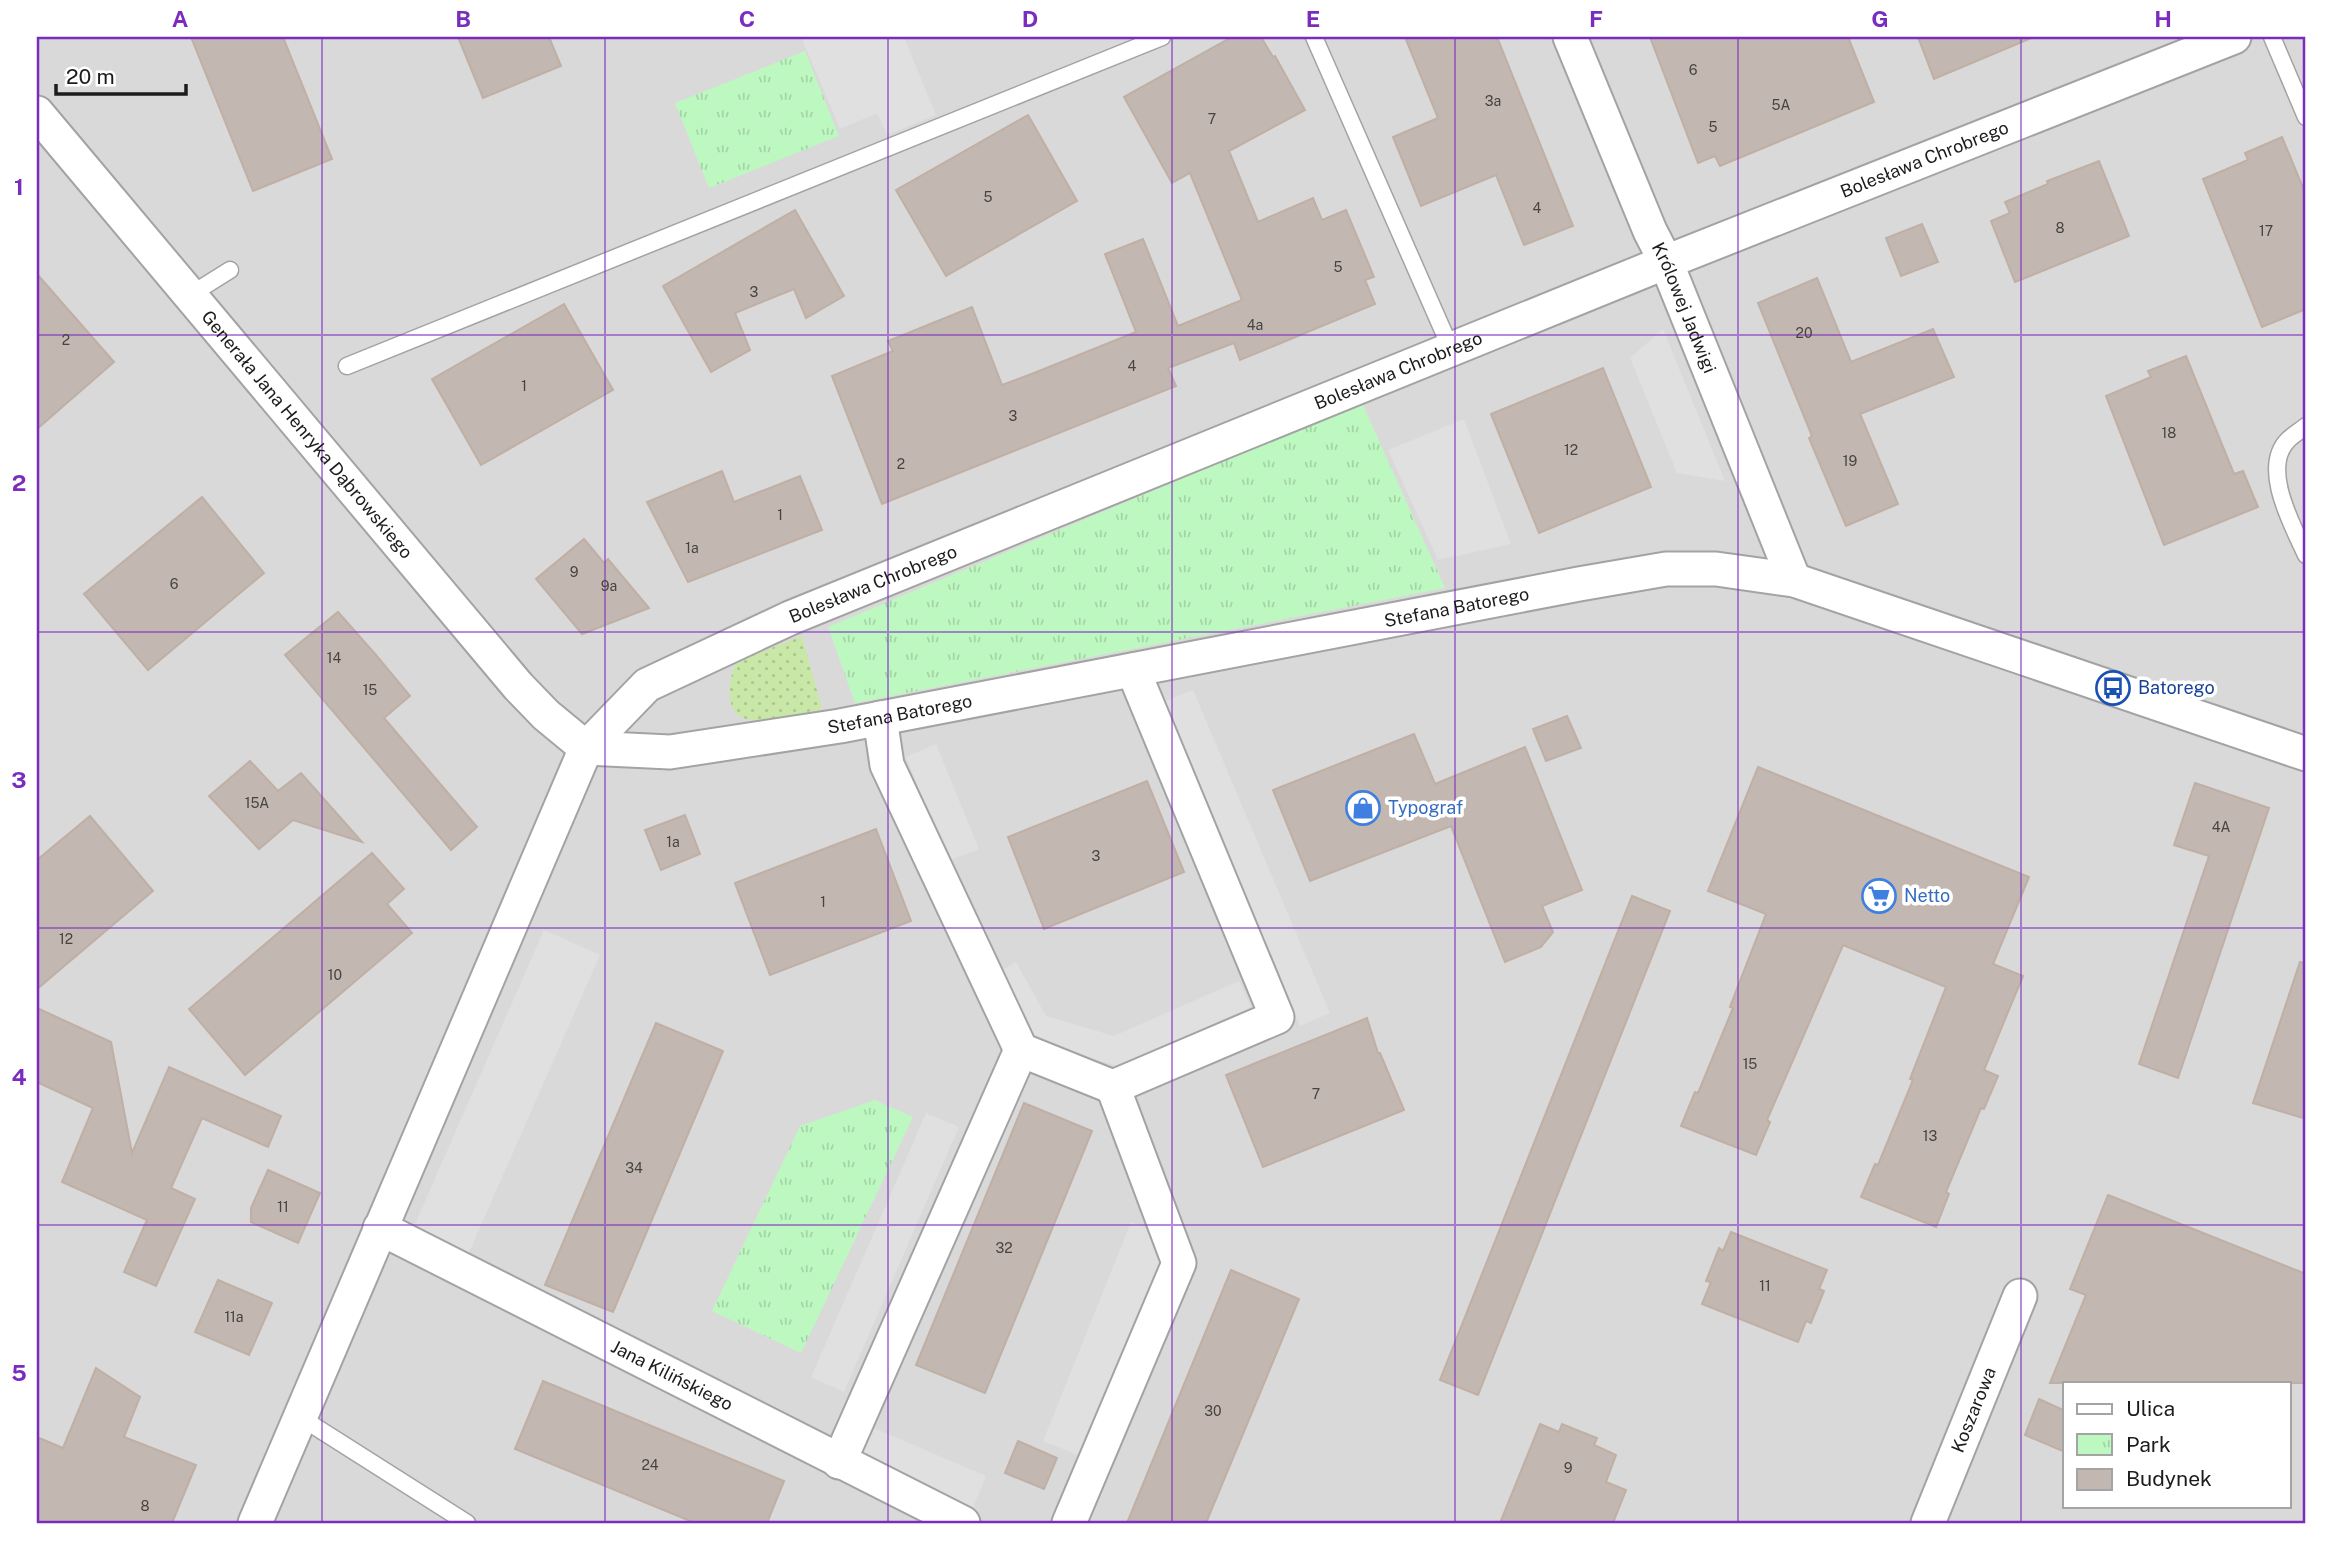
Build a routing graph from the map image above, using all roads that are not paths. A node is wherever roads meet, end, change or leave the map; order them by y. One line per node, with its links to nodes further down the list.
1 (1162, 37): 12 (lane)
2 (1314, 37): 11 (lane)
3 (1570, 37): 8 (street, Królowej Jadwigi)
4 (2234, 37): 8 (street, Bolesława Chrobrego)
5 (2272, 37): 7 (lane)
6 (37, 113): 10 (street, Generała Jana Henryka Dąbrowskiego)
7 (2306, 117)
8 (1666, 262): 11 (street, Bolesława Chrobrego); 15 (street, Królowej Jadwigi)
9 (230, 270): 10 (lane)
10 (190, 295): 18 (street, Generała Jana Henryka Dąbrowskiego)
11 (1451, 349): 18 (street, Bolesława Chrobrego)
12 (347, 366)
13 (2306, 426): 14 (lane)
14 (2306, 555)
15 (1794, 580): 16 (street, Stefana Batorego); 19 (street, Stefana Batorego)
16 (1133, 670): 17 (street, Stefana Batorego); 21 (street)
17 (880, 718): 18 (street, Stefana Batorego); 20 (street)
18 (586, 748): 22 (street)
19 (2306, 754)
20 (1021, 1050): 21 (street); 25 (street)
21 (1113, 1087): 29 (street)
22 (380, 1228): 24 (street); 25 (street, Jana Kilińskiego)
23 (2020, 1296): 30 (street, Koszarowa)
24 (300, 1418): 26 (street); 27 (lane)
25 (839, 1462): 28 (street, Jana Kilińskiego)
26 (255, 1523)
27 (467, 1523)
28 (963, 1523)
29 (1069, 1523)
30 (1928, 1523)

